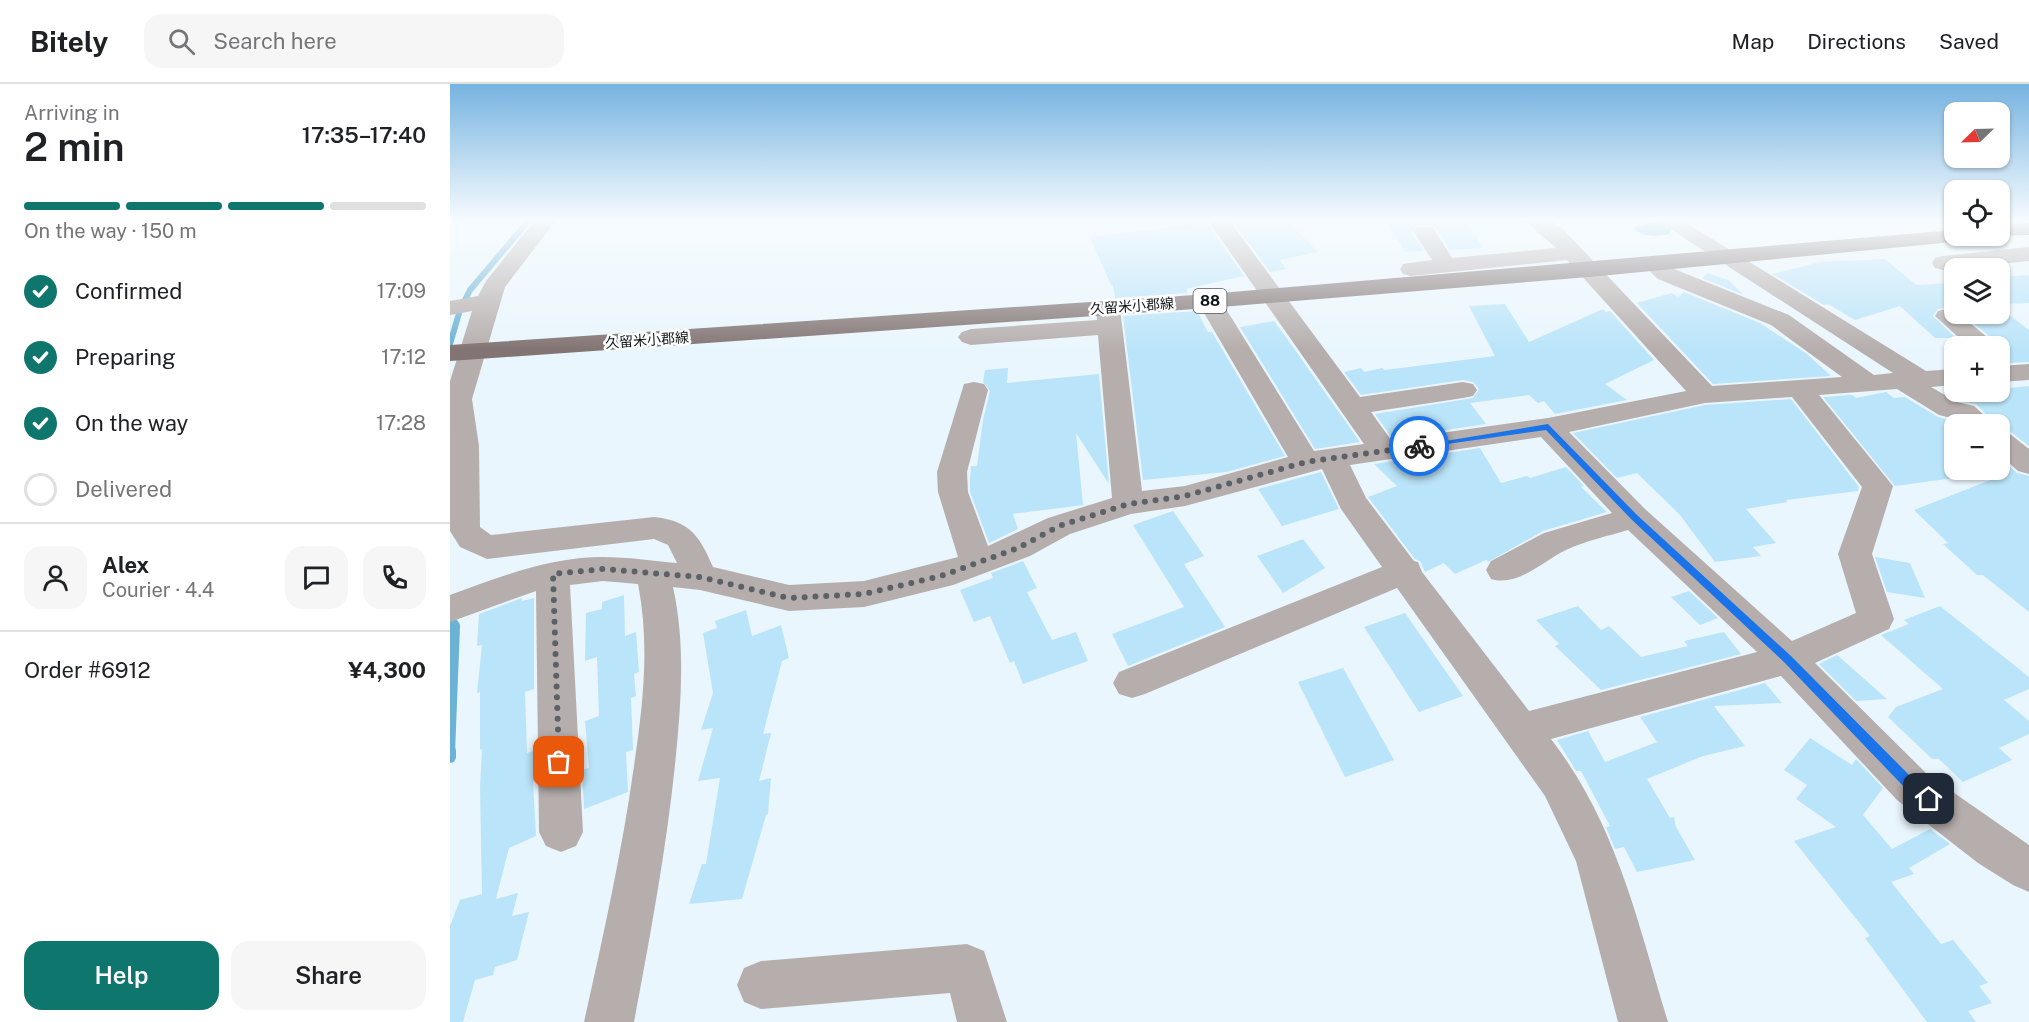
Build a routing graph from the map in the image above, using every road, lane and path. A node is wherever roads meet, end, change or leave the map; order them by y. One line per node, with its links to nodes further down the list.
1 (512, 263): 14 (street)
2 (1249, 263): 12 (street)
3 (1546, 263): 10 (street)
4 (1574, 263): 12 (main road, 久留米小郡線 / 88)
5 (1582, 263): 27 (street)
6 (1609, 263): 9 (main road, 久留米小郡線 / 88)
7 (1666, 263): 9 (main road, 久留米小郡線 / 88)
8 (1735, 263): 22 (street)
9 (1653, 264): 23 (street)
10 (1446, 265): 11 (street)
11 (1411, 269)
12 (1272, 295): 13 (main road, 久留米小郡線 / 88); 28 (street)
13 (1209, 301): 16 (main road, 久留米小郡線 / 88); 33 (street)
14 (482, 302): 15 (street); 20 (street)
15 (451, 308)
16 (1109, 317): 19 (street); 20 (main road, 久留米小郡線 / 88); 35 (street)
17 (1957, 324): 18 (street)
18 (1971, 336)
19 (971, 338)
20 (462, 352): 42 (street)
21 (1944, 378): 22 (street)
22 (1912, 380): 23 (street); 29 (street)
23 (1868, 383): 24 (street)
24 (1799, 388): 27 (street); 44 (street)
25 (974, 390): 37 (street)
26 (1463, 390): 28 (street)
27 (1705, 395): 30 (street)
28 (1351, 407): 32 (street)
29 (1967, 414)
30 (1548, 427): 32 (street); 36 (street)
31 (2010, 448): 34 (street)
32 (1384, 451): 33 (street)
33 (1319, 460): 35 (street); 39 (street)
34 (2029, 464)
35 (1128, 504): 37 (street)
36 (1634, 517): 38 (street); 44 (street)
37 (977, 563): 42 (street)
38 (1503, 570)
39 (1406, 571): 45 (street); 46 (street)
40 (653, 572): 41 (street); 42 (street); 50 (street)
41 (553, 574): 43 (street); 47 (street)
42 (700, 577)
43 (455, 607)
44 (1788, 659): 46 (street); 48 (street)
45 (1132, 683)
46 (1522, 730): 52 (street)
47 (561, 832)
48 (2029, 870)
49 (761, 985): 51 (street)
50 (609, 1022)
51 (982, 1022)
52 (1643, 1022)

